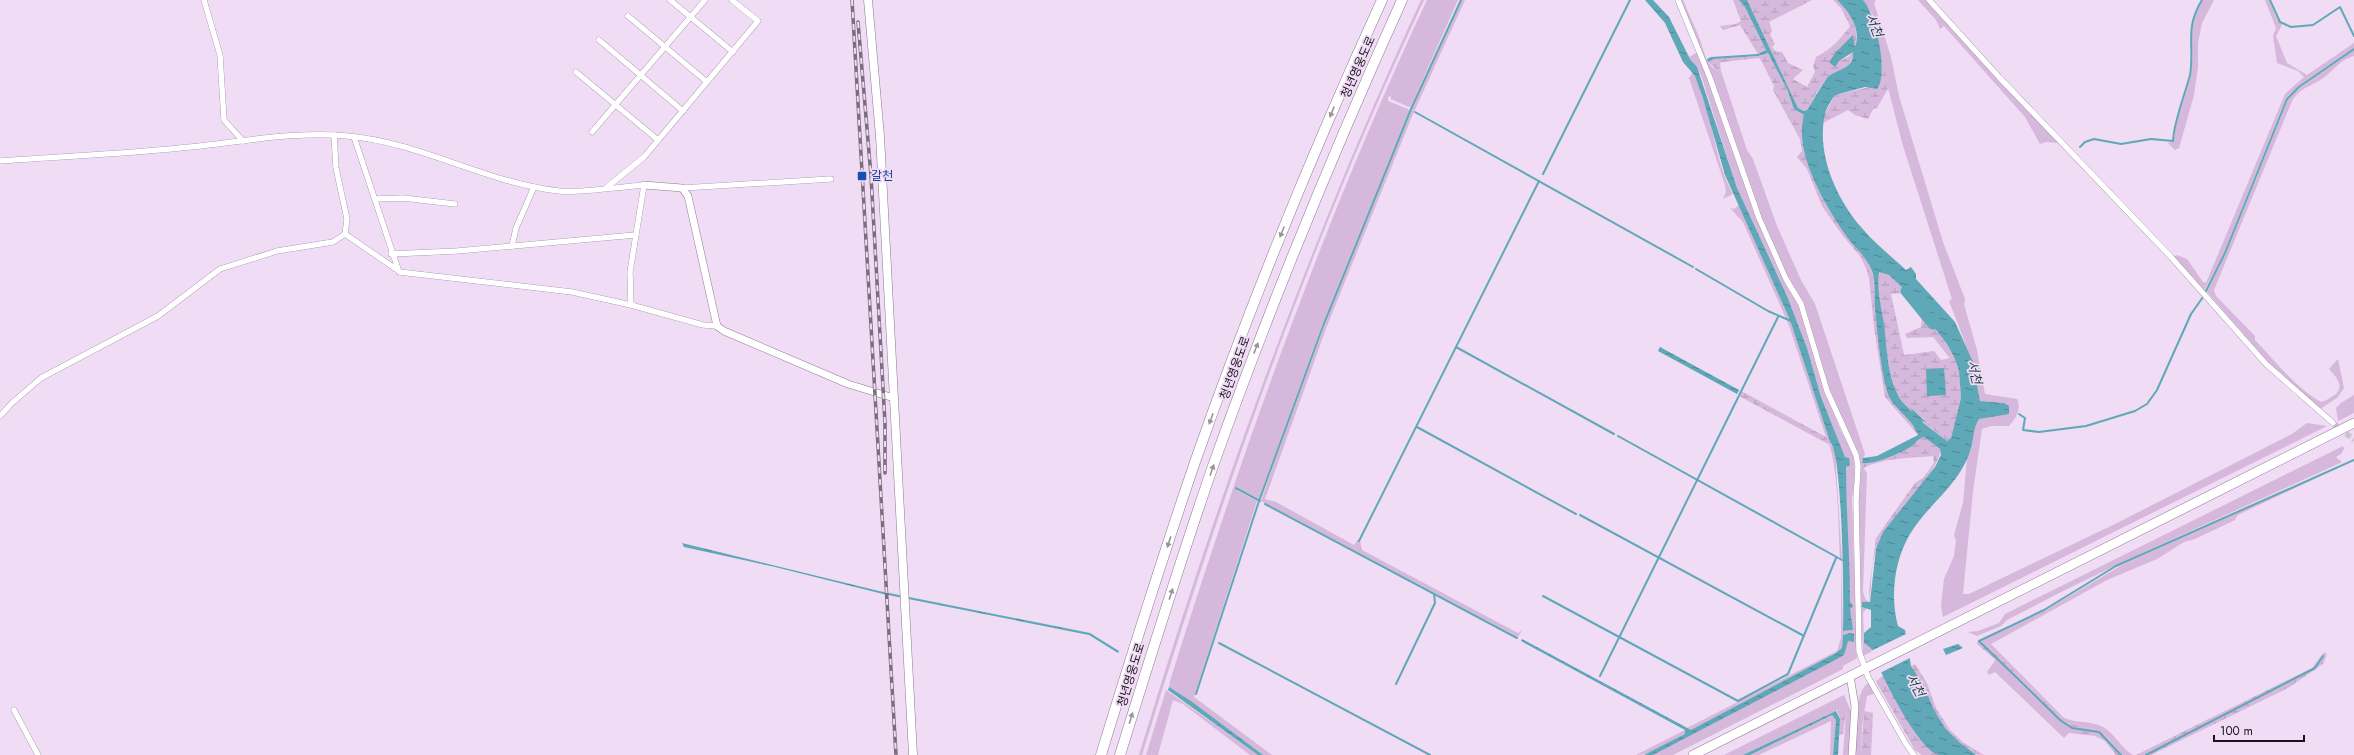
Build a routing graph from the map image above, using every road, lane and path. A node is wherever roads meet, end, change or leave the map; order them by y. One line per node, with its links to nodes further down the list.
1 (204, 0): 24 (street)
2 (670, 0): 11 (street)
3 (705, 0): 11 (street)
4 (732, 0): 14 (street)
5 (868, 0): 40 (main road)
6 (1382, 0): 49 (highway, 청년영웅도로, one-way to 49)
7 (1402, 0): 50 (highway, 청년영웅도로, one-way to 7)
8 (1678, 0): 44 (street)
9 (1929, 0): 42 (street)
10 (628, 16): 13 (street)
11 (690, 17): 13 (street); 14 (street)
12 (599, 40): 16 (street)
13 (665, 46): 16 (street); 17 (street)
14 (732, 52): 17 (street)
15 (576, 72): 18 (street)
16 (641, 75): 18 (street); 19 (street)
17 (707, 82): 19 (street)
18 (615, 105): 20 (street); 23 (street)
19 (683, 111): 23 (street)
20 (592, 132)
21 (334, 135): 22 (street); 24 (street); 33 (street)
22 (354, 137): 28 (street); 31 (street)
23 (658, 140): 29 (street)
24 (243, 142): 25 (street)
25 (0, 161)
26 (831, 179): 30 (street)
27 (644, 185): 29 (street); 30 (street); 34 (street)
28 (534, 186): 29 (street); 35 (street)
29 (607, 187)
30 (682, 188): 39 (street)
31 (375, 199): 32 (street); 36 (street)
32 (455, 204)
33 (345, 234): 37 (street); 41 (street)
34 (635, 235): 35 (street); 38 (street)
35 (512, 246): 36 (street)
36 (391, 254): 37 (street)
37 (396, 269): 38 (street)
38 (631, 305): 39 (street)
39 (716, 326): 40 (street)
40 (894, 398): 48 (main road)
41 (0, 416)
42 (2333, 423)
43 (2354, 423): 44 (highway)
44 (1866, 668): 45 (highway); 53 (street)
45 (1850, 676): 51 (highway); 52 (street)
46 (14, 710): 47 (street)
47 (38, 755)
48 (912, 755)
49 (1101, 755)
50 (1120, 755)
51 (1693, 755)
52 (1852, 755)
53 (1914, 755)

